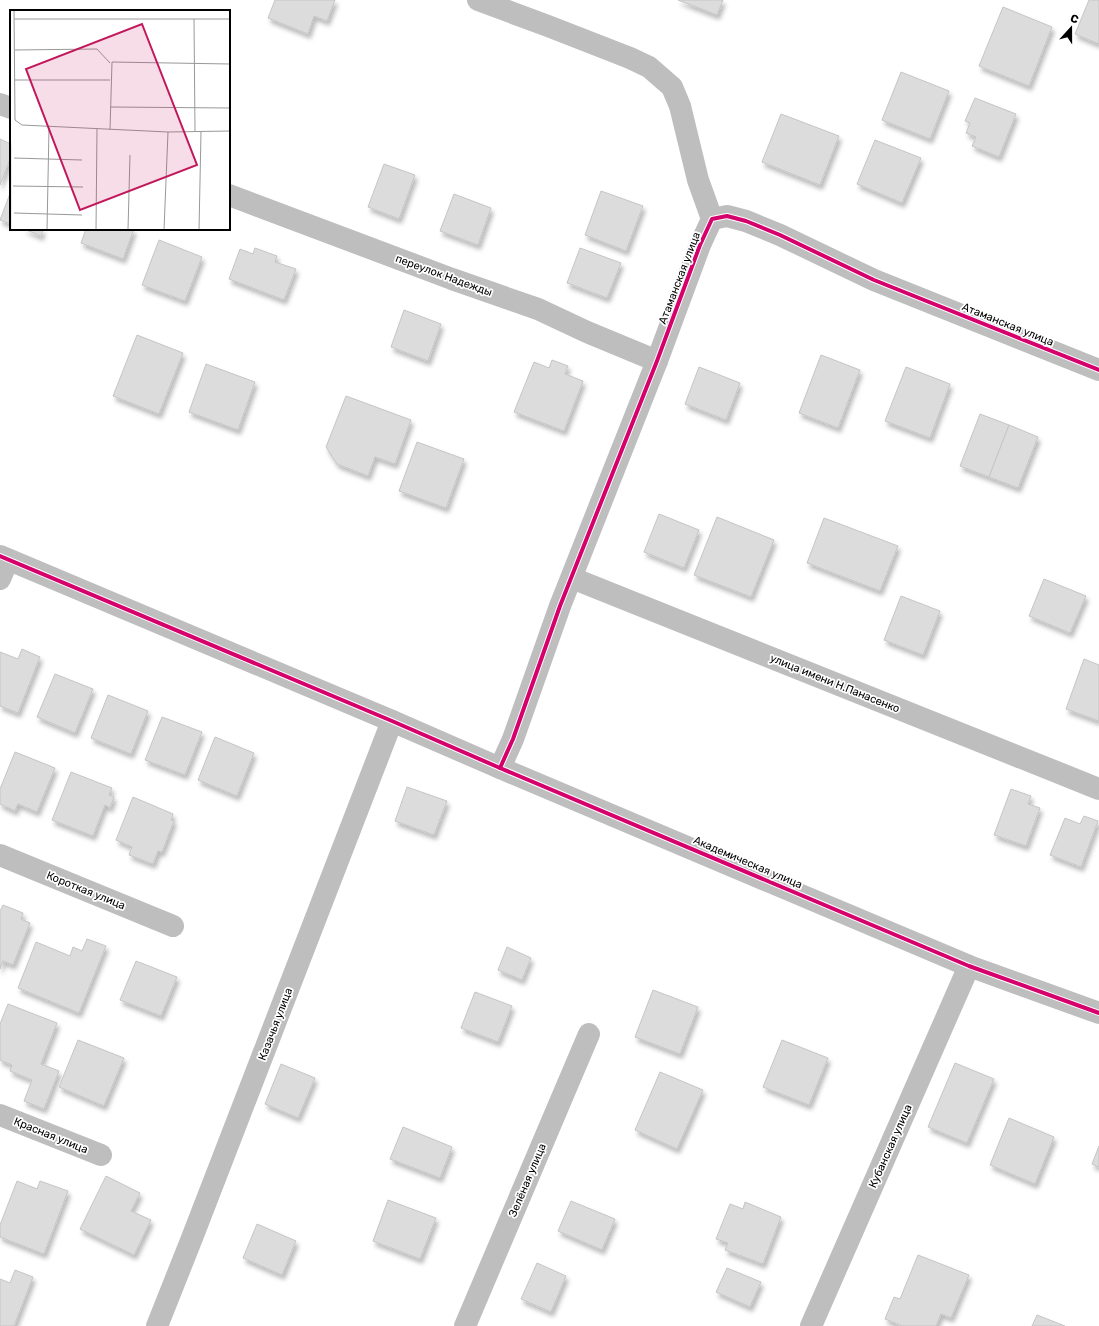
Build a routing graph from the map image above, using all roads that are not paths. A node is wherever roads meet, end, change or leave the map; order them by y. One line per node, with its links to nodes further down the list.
1 (478, 0): 5 (street)
2 (0, 104): 3 (street)
3 (10, 108)
4 (230, 195): 6 (street, переулок Надежды)
5 (712, 219): 6 (street, Атаманская улица); 7 (street, Атаманская улица)
6 (657, 361): 9 (street, Атаманская улица)
7 (1099, 370)
8 (4, 558): 10 (street); 11 (street, Академическая улица)
9 (572, 578): 12 (street, Атаманская улица); 13 (street, улица имени Н.Панасенко)
10 (0, 580)
11 (392, 721): 12 (street, Академическая улица); 21 (street, Казачья улица)
12 (500, 768): 16 (street, Академическая улица)
13 (1099, 789)
14 (0, 855): 15 (street, Короткая улица)
15 (172, 926)
16 (969, 966): 17 (street, Академическая улица); 23 (street, Кубанская улица)
17 (1099, 1012)
18 (589, 1034): 22 (street, Зелёная улица)
19 (0, 1114): 20 (street, Красная улица)
20 (101, 1155)
21 (157, 1326)
22 (465, 1326)
23 (811, 1326)

